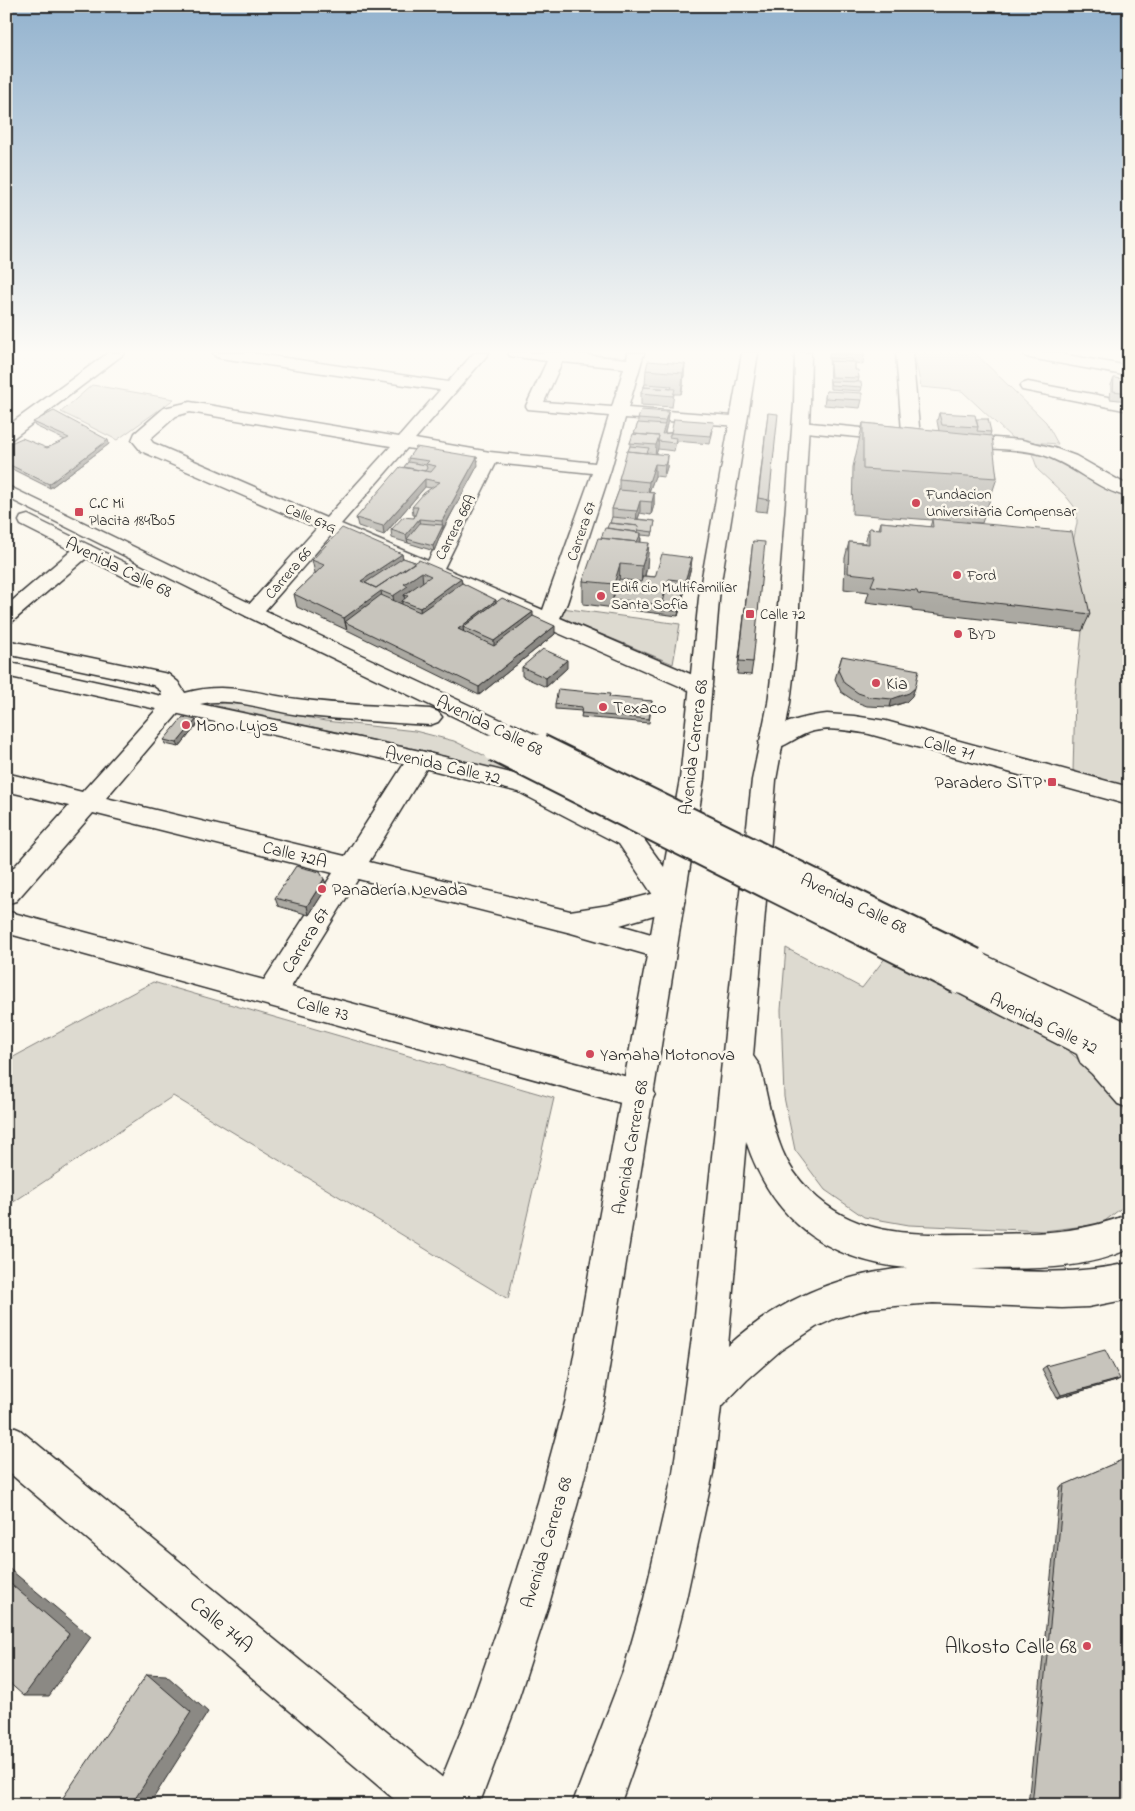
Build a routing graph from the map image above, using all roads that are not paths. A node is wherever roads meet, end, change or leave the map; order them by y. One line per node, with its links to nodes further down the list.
1 (141, 438): 15 (street, Calle 67G)
2 (371, 438): 9 (street, Calle 67G)
3 (408, 438): 9 (street, Carrera 66)
4 (612, 438): 11 (street, Carrera 67)
5 (735, 438): 23 (street, Avenida Carrera 68)
6 (800, 438): 27 (street)
7 (920, 438): 8 (street)
8 (925, 438): 13 (street)
9 (403, 443): 10 (street); 15 (street, Carrera 66)
10 (490, 457): 11 (street); 17 (street, Carrera 66A)
11 (602, 469): 20 (street, Carrera 67)
12 (6, 490): 18 (street, Avenida Calle 68)
13 (1129, 492)
14 (15, 515): 16 (street, Avenida Calle 68)
15 (329, 526): 17 (street, Calle 67G); 18 (street, Carrera 66)
16 (84, 550): 19 (street); 25 (street, Avenida Calle 68)
17 (433, 570): 20 (street, Calle 67G)
18 (253, 612): 26 (street, Avenida Calle 68)
19 (6, 617)
20 (548, 620): 23 (street, Calle 67G)
21 (6, 647): 24 (street)
22 (6, 669): 24 (street, Avenida Calle 72)
23 (701, 687): 34 (street, Avenida Carrera 68)
24 (173, 705): 25 (street); 28 (street, Avenida Calle 72); 31 (street)
25 (430, 717): 26 (street, Avenida Calle 68)
26 (498, 739): 38 (street, Avenida Calle 68, bridge)
27 (771, 742): 30 (street, Calle 71); 42 (street)
28 (420, 759): 32 (street, Carrera 67); 34 (street, Avenida Calle 72)
29 (6, 782): 31 (street, Calle 72A)
30 (1129, 796)
31 (88, 801): 32 (street, Calle 72A); 33 (street)
32 (351, 868): 36 (street, Calle 72A); 39 (street, Carrera 67)
33 (6, 894)
34 (671, 900): 36 (street, Calle 72A); 37 (street, Avenida Carrera 68)
35 (6, 922): 39 (street, Calle 73)
36 (570, 922): 37 (street)
37 (662, 948): 44 (street, Avenida Carrera 68)
38 (967, 971): 40 (street, Avenida Calle 72); 41 (street, Avenida Calle 72)
39 (271, 994): 44 (street, Calle 73)
40 (1062, 1032): 43 (street, Avenida Calle 72); 45 (street)
41 (1129, 1038)
42 (739, 1047): 46 (street); 48 (street)
43 (1129, 1065)
44 (639, 1094): 51 (street, Avenida Carrera 68)
45 (1129, 1094)
46 (1129, 1231)
47 (1129, 1281): 48 (street)
48 (702, 1399): 52 (street)
49 (6, 1444): 50 (street, Calle 74A)
50 (438, 1805)
51 (455, 1805)
52 (596, 1805)

